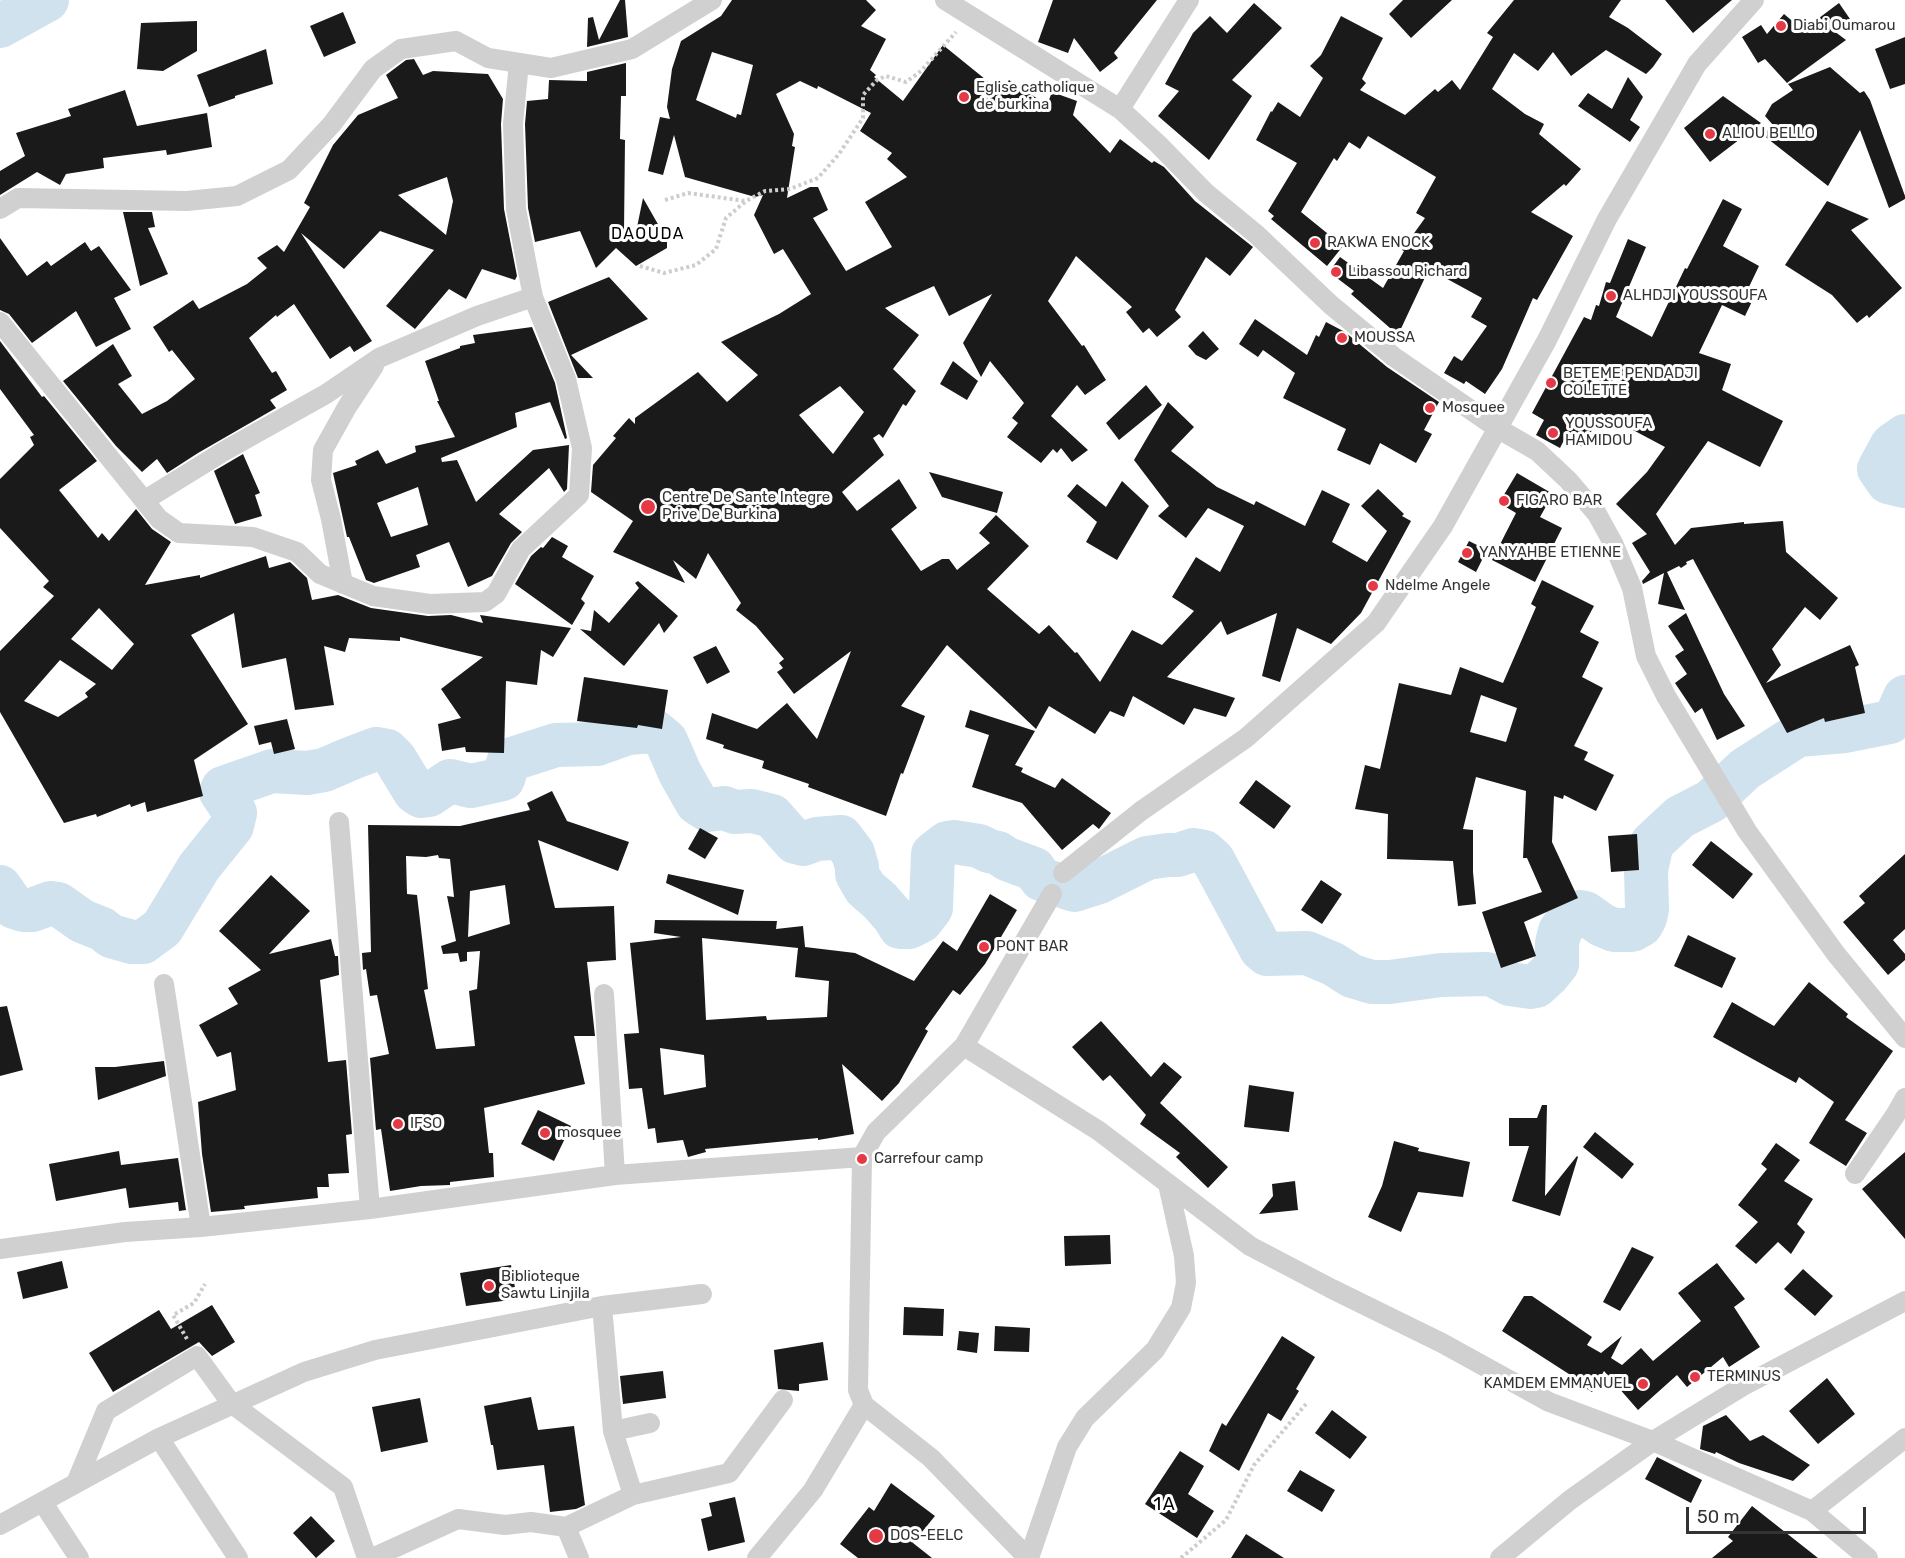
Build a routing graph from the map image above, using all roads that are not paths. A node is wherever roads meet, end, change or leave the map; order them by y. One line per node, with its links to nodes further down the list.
1 (712, 0): 5 (street)
2 (945, 0): 6 (street)
3 (1189, 0): 6 (street)
4 (1754, 0): 11 (street)
5 (519, 63): 7 (street); 8 (street)
6 (1120, 109): 11 (street)
7 (0, 209)
8 (533, 297): 10 (street); 13 (street)
9 (0, 322): 12 (street)
10 (379, 358): 12 (street); 13 (street)
11 (1497, 428): 15 (street); 19 (street)
12 (145, 500): 13 (street)
13 (343, 584)
14 (339, 822): 26 (street)
15 (1064, 873)
16 (1052, 894): 20 (street)
17 (164, 984): 27 (street)
18 (604, 994): 24 (street)
19 (1905, 1038)
20 (964, 1046): 22 (street); 25 (street)
21 (1905, 1098): 23 (street)
22 (862, 1157): 24 (street); 34 (street)
23 (1855, 1174)
24 (615, 1175): 26 (street)
25 (1168, 1184): 39 (street); 52 (street)
26 (370, 1209): 27 (street)
27 (201, 1227): 28 (street)
28 (0, 1249)
29 (702, 1294): 31 (street)
30 (1905, 1301): 39 (street)
31 (602, 1306): 33 (street); 36 (street)
32 (783, 1400): 41 (street)
33 (231, 1404): 37 (street); 40 (street); 48 (street)
34 (864, 1405): 51 (street); 52 (street)
35 (650, 1423): 36 (street)
36 (613, 1431): 41 (street)
37 (159, 1438): 40 (street); 47 (street)
38 (1905, 1438): 43 (street)
39 (1653, 1441): 43 (street); 53 (street)
40 (76, 1483): 42 (street)
41 (633, 1495): 45 (street)
42 (43, 1503): 44 (street); 46 (street)
43 (1812, 1510): 54 (street)
44 (0, 1525)
45 (566, 1527): 49 (street); 50 (street)
46 (79, 1558)
47 (238, 1558)
48 (367, 1558)
49 (372, 1558)
50 (579, 1558)
51 (757, 1558)
52 (1029, 1558)
53 (1500, 1558)
54 (1868, 1558)

